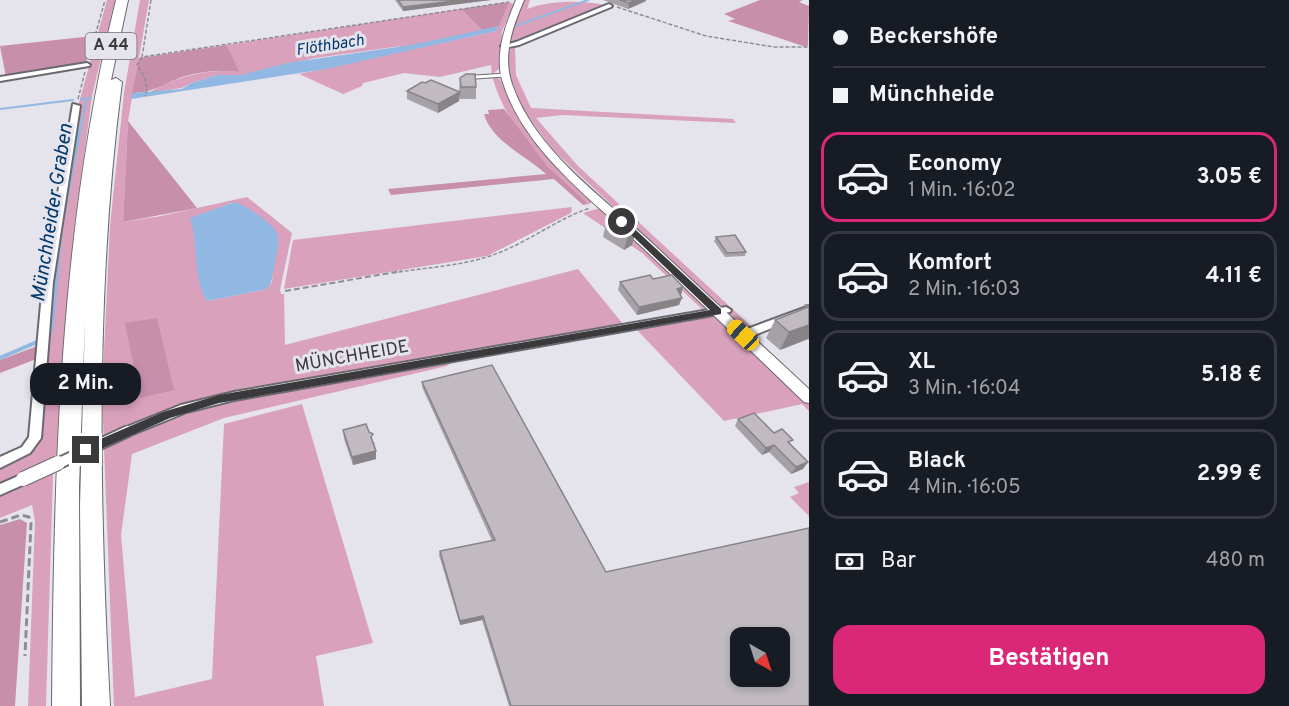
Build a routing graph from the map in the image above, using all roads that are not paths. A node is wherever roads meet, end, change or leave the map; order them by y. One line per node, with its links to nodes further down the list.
1 (122, 0): 10 (highway, A 44)
2 (133, 0): 10 (highway, A 44)
3 (520, 0): 5 (street)
4 (609, 6): 5 (street)
5 (504, 46): 7 (street)
6 (87, 65): 9 (street)
7 (505, 75): 8 (lane); 13 (street)
8 (476, 77)
9 (0, 79)
10 (107, 99): 18 (highway, A 44); 19 (highway, A 44)
11 (76, 106): 16 (street)
12 (809, 309): 14 (street)
13 (722, 311): 14 (street); 17 (street, MÜNCHHEIDE, bridge)
14 (743, 335): 15 (street)
15 (809, 398)
16 (0, 463)
17 (0, 490)
18 (66, 706)
19 (96, 706)

